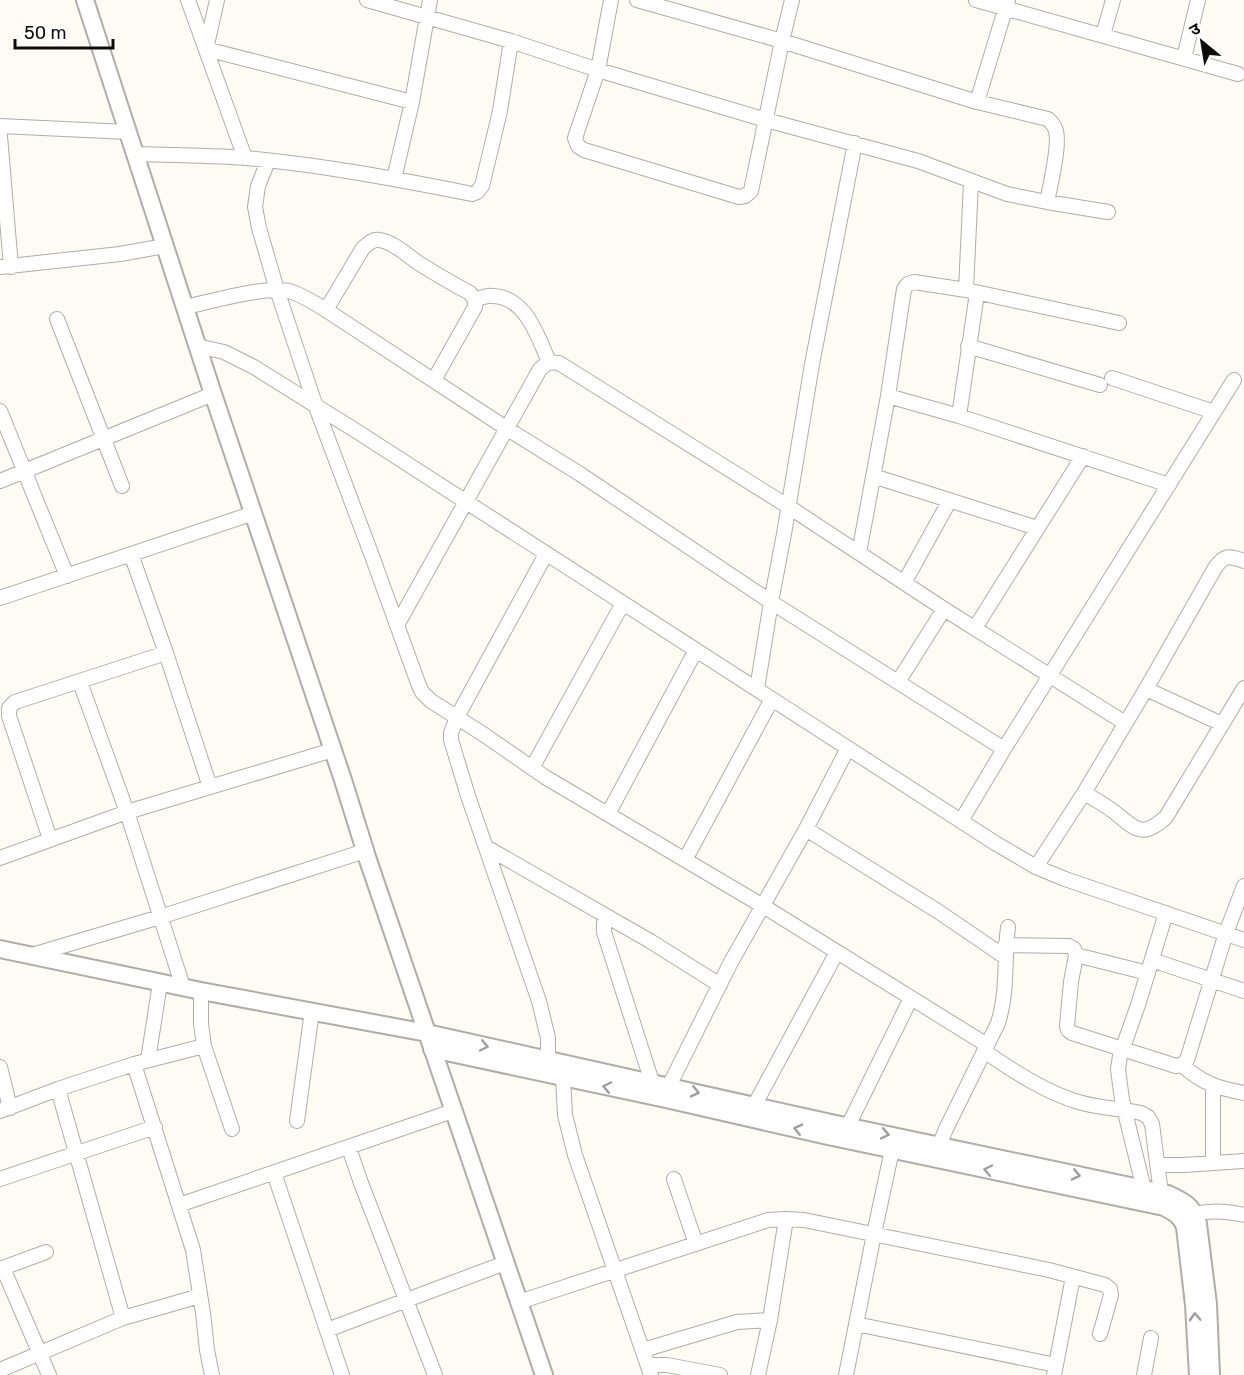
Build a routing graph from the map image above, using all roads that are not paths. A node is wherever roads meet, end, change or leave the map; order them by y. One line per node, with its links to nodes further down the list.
1 (85, 0): 25 (street)
2 (188, 0): 17 (street)
3 (217, 0): 17 (street)
4 (367, 0): 13 (street)
5 (430, 0): 13 (street)
6 (610, 0): 19 (street)
7 (637, 0): 16 (street)
8 (792, 0): 16 (street)
9 (976, 0): 12 (street)
10 (1113, 0): 14 (street)
11 (1198, 0): 18 (street)
12 (1007, 4): 14 (street); 22 (street)
13 (427, 17): 15 (street); 21 (street)
14 (1103, 35): 18 (street)
15 (511, 41): 19 (street); 31 (street)
16 (782, 41): 22 (street); 23 (street)
17 (206, 49): 21 (street); 29 (street)
18 (1184, 58): 20 (street)
19 (598, 70): 23 (street); 23 (street)
20 (1238, 74)
21 (412, 102): 31 (street)
22 (977, 102): 33 (street)
23 (766, 120): 27 (street)
24 (0, 126): 25 (street)
25 (128, 132): 28 (street)
26 (0, 136): 36 (street)
27 (855, 143): 32 (street); 65 (street)
28 (136, 154): 29 (street); 35 (street)
29 (245, 158): 30 (street)
30 (268, 161): 31 (street); 37 (street)
31 (394, 178)
32 (971, 182): 33 (street); 38 (street)
33 (1047, 202): 34 (street)
34 (1108, 212)
35 (165, 246): 36 (street); 40 (street)
36 (6, 267)
37 (277, 290): 40 (street); 41 (street); 51 (street)
38 (971, 291): 43 (street); 45 (street); 50 (street)
39 (475, 300): 41 (street); 46 (street); 47 (street)
40 (185, 307): 44 (street)
41 (326, 310): 47 (street)
42 (57, 319): 56 (street)
43 (1119, 323)
44 (197, 346): 49 (street); 51 (street)
45 (968, 346): 53 (street); 54 (street)
46 (549, 362): 55 (street); 65 (street)
47 (434, 380): 55 (street)
48 (1234, 380): 53 (street)
49 (213, 394): 56 (street); 66 (street)
50 (888, 396): 54 (street); 59 (street)
51 (316, 407): 64 (street); 78 (street)
52 (0, 411): 58 (street)
53 (1214, 412): 61 (street)
54 (959, 416): 57 (street)
55 (506, 428): 64 (street); 75 (street)
56 (104, 438): 58 (street); 62 (street)
57 (1083, 456): 61 (street); 67 (street)
58 (24, 470): 60 (street); 72 (street)
59 (873, 476): 63 (street); 68 (street)
60 (0, 481)
61 (1169, 485): 82 (street)
62 (122, 486)
63 (950, 500): 67 (street); 73 (street)
64 (466, 502): 70 (street); 78 (street)
65 (789, 507): 68 (street); 75 (street)
66 (254, 513): 69 (street); 96 (street)
67 (1037, 528): 79 (street)
68 (859, 553): 73 (street)
69 (131, 554): 72 (street); 81 (street)
70 (546, 554): 76 (street); 91 (street)
71 (1244, 561): 87 (street)
72 (67, 576): 74 (street)
73 (904, 583): 77 (street)
74 (0, 598)
75 (771, 602): 84 (street); 86 (street)
76 (623, 603): 80 (street); 97 (street)
77 (944, 609): 79 (street); 84 (street)
78 (397, 625): 91 (street)
79 (975, 628): 82 (street)
80 (696, 650): 86 (street); 101 (street)
81 (166, 653): 83 (street); 98 (street)
82 (1051, 676): 92 (street); 95 (street)
83 (80, 681): 90 (street); 100 (street)
84 (898, 682): 95 (street)
85 (1244, 688): 93 (street)
86 (757, 689): 89 (street)
87 (1146, 689): 92 (street); 93 (street)
88 (0, 696): 90 (street)
89 (772, 699): 94 (street); 108 (street)
90 (9, 708): 104 (street)
91 (457, 717): 97 (street); 105 (street)
92 (1125, 723): 99 (street)
93 (1222, 724): 99 (street)
94 (848, 748): 102 (street); 103 (street)
95 (1004, 749): 102 (street)
96 (333, 750): 98 (street); 106 (street)
97 (532, 768): 101 (street)
98 (210, 787): 100 (street)
99 (1084, 793): 109 (street)
100 (127, 812): 104 (street); 114 (street)
101 (608, 814): 108 (street)
102 (961, 821): 109 (street)
103 (806, 829): 111 (street); 119 (street)
104 (50, 839): 107 (street)
105 (486, 847): 113 (street); 139 (street)
106 (365, 850): 114 (street); 132 (street)
107 (0, 858)
108 (685, 860): 111 (street)
109 (1036, 867): 112 (street)
110 (1244, 886): 116 (street)
111 (763, 906): 120 (street); 126 (street)
112 (1166, 913): 116 (street); 123 (street)
113 (606, 916): 126 (street); 142 (street)
114 (160, 917): 122 (street); 127 (street)
115 (1008, 927): 119 (street)
116 (1226, 933): 117 (street); 124 (street)
117 (1244, 940)
118 (0, 949): 122 (street)
119 (1005, 951): 121 (street); 134 (street)
120 (837, 952): 130 (street); 147 (street)
121 (1076, 955): 123 (street); 135 (street)
122 (31, 956): 125 (street)
123 (1150, 966): 124 (street); 135 (street)
124 (1212, 979): 129 (street); 138 (street)
125 (160, 983): 127 (street); 136 (street)
126 (720, 985): 143 (street)
127 (183, 987): 128 (street)
128 (201, 991): 131 (street); 133 (street)
129 (1244, 991)
130 (911, 998): 134 (street); 152 (street)
131 (312, 1011): 132 (street); 151 (street)
132 (429, 1041): 139 (street); 150 (street)
133 (204, 1046): 136 (street); 154 (street)
134 (985, 1048): 149 (street); 157 (street)
135 (1123, 1049): 138 (street); 149 (street)
136 (148, 1060): 137 (street)
137 (134, 1064): 145 (street); 153 (street)
138 (1182, 1065): 144 (street)
139 (547, 1066): 141 (street); 142 (street)
140 (0, 1067): 148 (street)
141 (563, 1077): 156 (street, one-way to 141); 175 (street)
142 (652, 1082): 143 (street)
143 (669, 1086): 147 (street, one-way to 147)
144 (1213, 1086): 146 (street); 160 (street)
145 (58, 1089): 148 (street); 158 (street)
146 (1244, 1093)
147 (754, 1106): 152 (street)
148 (5, 1110)
149 (1124, 1110): 161 (street); 165 (street)
150 (453, 1111): 155 (street); 173 (street)
151 (297, 1121)
152 (848, 1126): 157 (street, one-way to 157)
153 (154, 1127): 158 (street); 166 (street)
154 (232, 1129)
155 (349, 1148): 162 (street); 178 (street)
156 (892, 1150): 157 (street); 170 (street)
157 (937, 1153): 165 (street)
158 (76, 1154): 163 (street); 180 (street)
159 (1244, 1161): 160 (street)
160 (1213, 1162): 161 (street)
161 (1157, 1165): 165 (street)
162 (274, 1173): 166 (street); 183 (street)
163 (0, 1179)
164 (674, 1179): 171 (street)
165 (1149, 1195): 167 (street)
166 (179, 1205): 177 (street)
167 (1187, 1215): 168 (street); 200 (street, one-way to 167); 201 (street)
168 (1244, 1215)
169 (786, 1219): 170 (street); 171 (street); 181 (street)
170 (874, 1234): 176 (street); 182 (street)
171 (696, 1244): 175 (street)
172 (46, 1252): 174 (street)
173 (505, 1263): 178 (street); 179 (street)
174 (1, 1269): 187 (street)
175 (616, 1270): 179 (street); 186 (street)
176 (1073, 1277): 184 (street); 190 (street)
177 (200, 1296): 180 (street); 192 (street)
178 (406, 1300): 183 (street); 194 (street)
179 (519, 1302): 195 (street)
180 (123, 1318): 187 (street)
181 (770, 1320): 186 (street); 197 (street)
182 (856, 1324): 190 (street); 198 (street)
183 (327, 1330): 193 (street)
184 (1100, 1334)
185 (1151, 1338): 199 (street)
186 (643, 1350): 189 (street)
187 (40, 1353): 188 (street); 191 (street)
188 (0, 1370)
189 (650, 1370): 196 (street)
190 (1055, 1370)
191 (49, 1375)
192 (212, 1375)
193 (342, 1375)
194 (435, 1375)
195 (544, 1375)
196 (720, 1375)
197 (758, 1375)
198 (846, 1375)
199 (1144, 1375)
200 (1198, 1375)
201 (1211, 1375)

